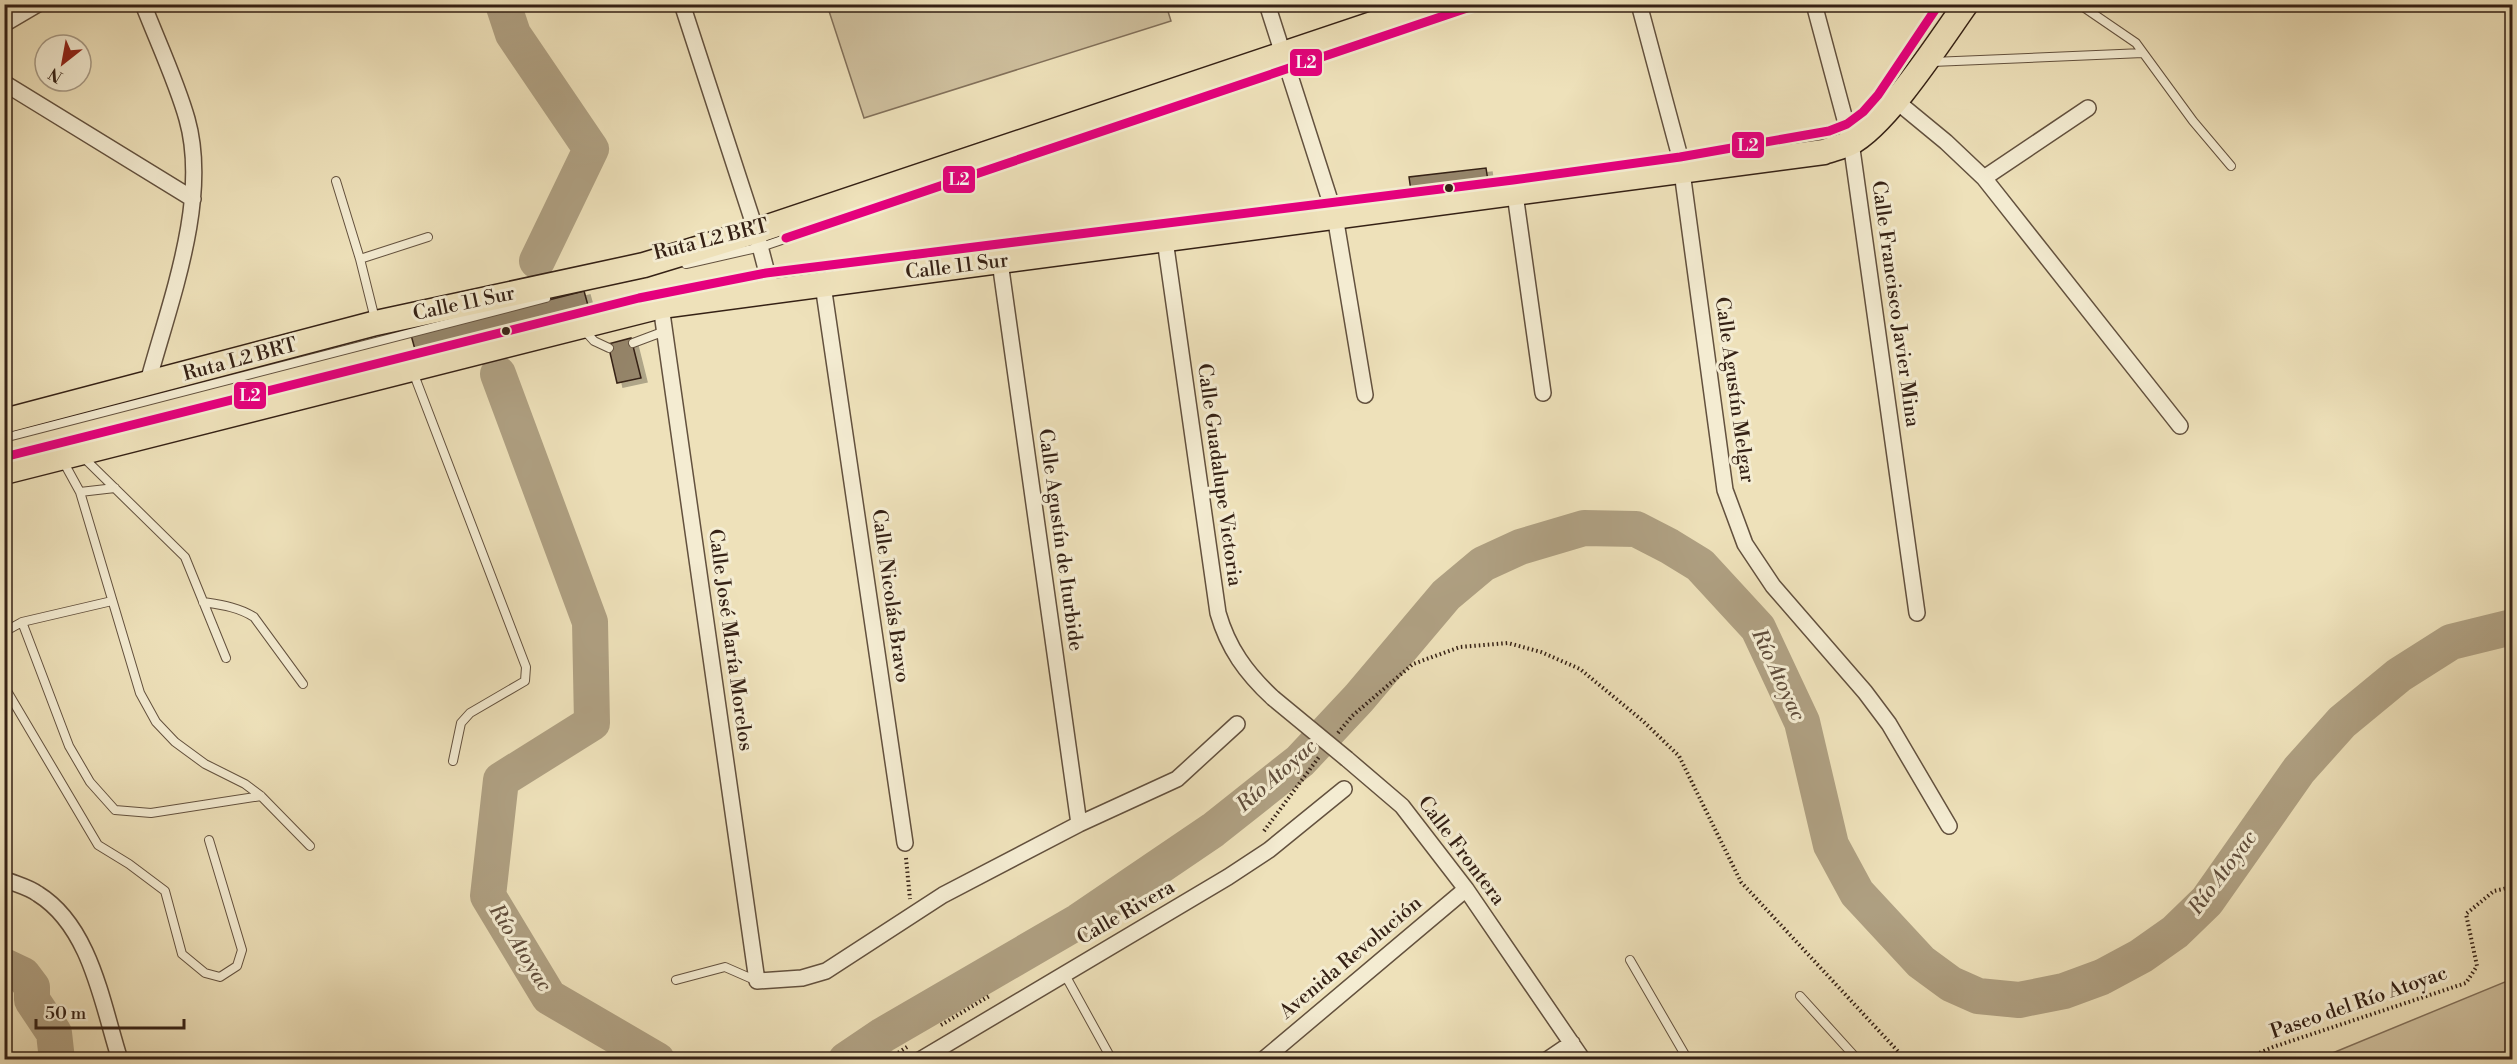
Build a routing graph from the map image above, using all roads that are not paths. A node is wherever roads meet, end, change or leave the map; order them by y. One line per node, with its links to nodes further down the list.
1 (38, 4): 12 (street)
2 (142, 4): 25 (street)
3 (682, 4): 28 (street)
4 (1267, 4): 14 (street)
5 (1432, 4): 14 (main road, Calle 11 Sur)
6 (1480, 4): 14 (lane)
7 (1639, 4): 20 (street, Calle Agustín Melgar)
8 (1814, 4): 19 (street, Calle Francisco Javier Mina)
9 (1939, 4): 19 (lane)
10 (1966, 4): 15 (main road, Calle 11 Sur)
11 (2079, 4): 13 (lane)
12 (4, 24)
13 (2143, 53): 15 (lane); 21 (lane)
14 (1285, 62): 26 (street); 28 (main road, Calle 11 Sur)
15 (1923, 63): 17 (main road, Calle 11 Sur)
16 (4, 83): 25 (street)
17 (1895, 100): 19 (main road, Calle 11 Sur); 22 (street)
18 (2088, 108): 22 (street)
19 (1849, 133): 20 (main road, Calle 11 Sur); 58 (street, Calle Francisco Javier Mina)
20 (1682, 164): 24 (main road, Calle 11 Sur); 26 (lane, Ruta L2 BRT); 70 (street, Calle Agustín Melgar)
21 (2230, 166)
22 (1984, 178): 49 (street)
23 (336, 181): 30 (lane)
24 (1515, 194): 26 (main road, Calle 11 Sur); 46 (street)
25 (193, 199): 45 (street)
26 (1334, 209): 29 (main road, Calle 11 Sur); 35 (lane, Ruta L2 BRT); 47 (street)
27 (428, 237): 30 (lane)
28 (758, 239): 32 (lane, Ruta L2 BRT); 35 (street); 39 (main road, Calle 11 Sur)
29 (1165, 240): 31 (main road, Calle 11 Sur); 64 (street, Calle Guadalupe Victoria)
30 (360, 259): 39 (lane)
31 (1000, 262): 36 (main road, Calle 11 Sur); 69 (street, Calle Agustín de Iturbide)
32 (681, 266)
33 (646, 274): 34 (lane, Ruta L2 BRT)
34 (624, 279)
35 (769, 282): 36 (main road, Calle 11 Sur); 38 (main road, Calle 11 Sur); 51 (lane, Ruta L2 BRT)
36 (823, 285): 72 (street, Calle Nicolás Bravo)
37 (555, 296): 50 (lane, Ruta L2 BRT)
38 (661, 306): 40 (main road, Calle 11 Sur); 41 (street, Calle José María Morelos)
39 (376, 323): 45 (main road, Calle 11 Sur)
40 (581, 326): 43 (lane); 44 (main road, Calle 11 Sur)
41 (665, 330): 42 (lane); 79 (street, Calle José María Morelos)
42 (633, 344)
43 (609, 348)
44 (412, 369): 52 (main road, Calle 11 Sur); 66 (lane)
45 (148, 382): 48 (main road, Calle 11 Sur)
46 (1543, 393)
47 (1365, 395)
48 (4, 421)
49 (2180, 426)
50 (4, 438)
51 (4, 457)
52 (71, 457): 53 (main road, Calle 11 Sur); 54 (lane); 55 (lane)
53 (4, 472)
54 (115, 488): 55 (lane); 57 (lane)
55 (80, 492): 56 (lane)
56 (112, 601): 59 (lane); 68 (lane)
57 (203, 602): 61 (lane); 62 (lane)
58 (1917, 613)
59 (22, 622): 60 (lane); 68 (lane)
60 (4, 632)
61 (226, 658)
62 (303, 684)
63 (4, 686): 71 (lane)
64 (1273, 698): 75 (street, Calle Frontera, bridge)
65 (1236, 724): 69 (street)
66 (453, 760)
67 (1344, 789): 77 (street, Calle Rivera)
68 (261, 796): 73 (lane)
69 (1079, 824): 79 (street)
70 (1949, 826)
71 (209, 840)
72 (905, 843)
73 (310, 846)
74 (4, 879): 83 (street)
75 (1466, 889): 81 (street, Calle Frontera); 82 (street, Avenida Revolución)
76 (1630, 960): 88 (lane)
77 (1065, 973): 84 (street, Calle Rivera); 85 (lane)
78 (676, 980): 79 (lane)
79 (757, 981)
80 (1800, 996): 89 (lane)
81 (1572, 1043): 86 (street); 87 (street, Calle Frontera)
82 (1270, 1057)
83 (120, 1059)
84 (920, 1059)
85 (1112, 1059)
86 (1547, 1059)
87 (1583, 1059)
88 (1688, 1059)
89 (1858, 1059)

